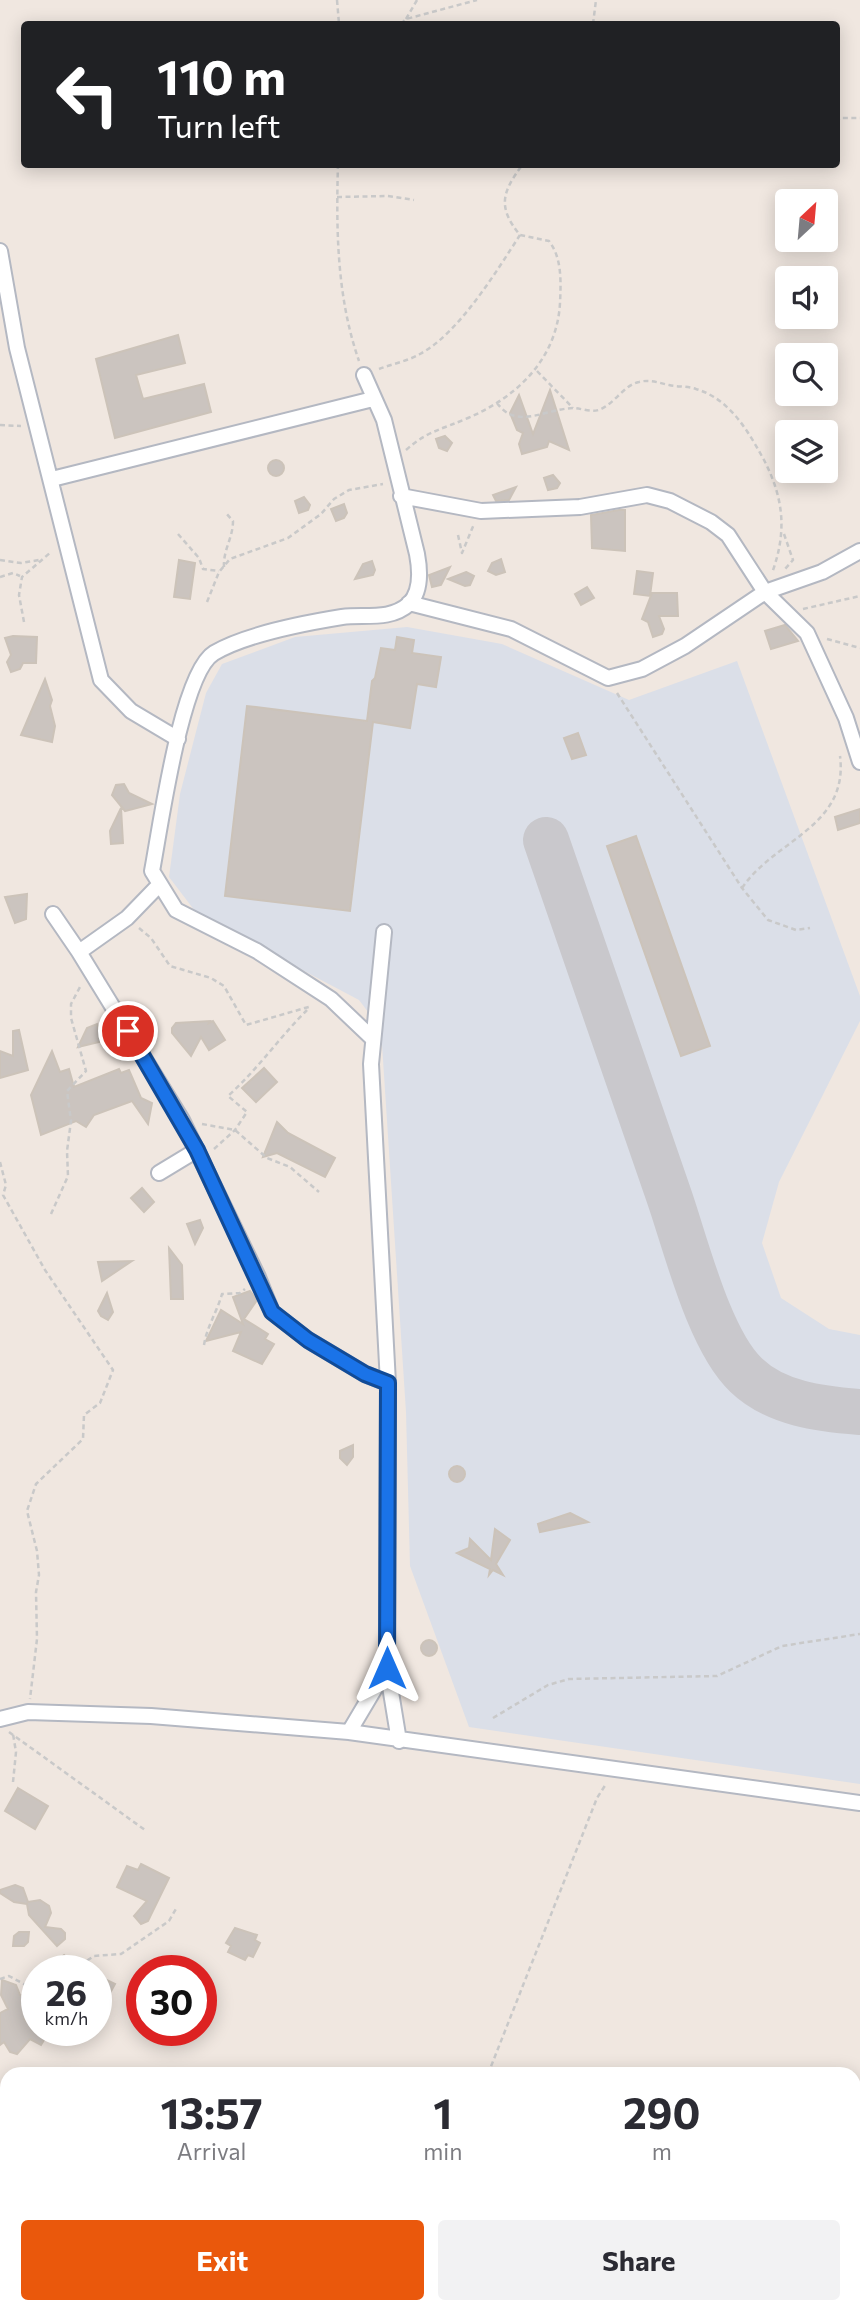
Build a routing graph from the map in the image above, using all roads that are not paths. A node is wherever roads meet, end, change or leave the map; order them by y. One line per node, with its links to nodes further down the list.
1 (0, 251): 4 (street)
2 (364, 375): 3 (street)
3 (373, 399): 4 (street); 5 (street)
4 (52, 479): 9 (street)
5 (399, 488): 7 (street); 8 (street)
6 (860, 551): 7 (street)
7 (765, 592): 8 (street); 10 (street)
8 (409, 603): 9 (street)
9 (178, 739): 11 (street)
10 (860, 762)
11 (159, 885): 14 (street); 15 (street)
12 (53, 914): 14 (street)
13 (384, 932): 15 (street)
14 (79, 952): 16 (street)
15 (373, 1039): 18 (street)
16 (199, 1155): 17 (street); 18 (street)
17 (159, 1173)
18 (388, 1383): 19 (street)
19 (387, 1668): 21 (street); 22 (street)
20 (0, 1719): 21 (street)
21 (349, 1732): 22 (street)
22 (399, 1741): 23 (street)
23 (860, 1803)

